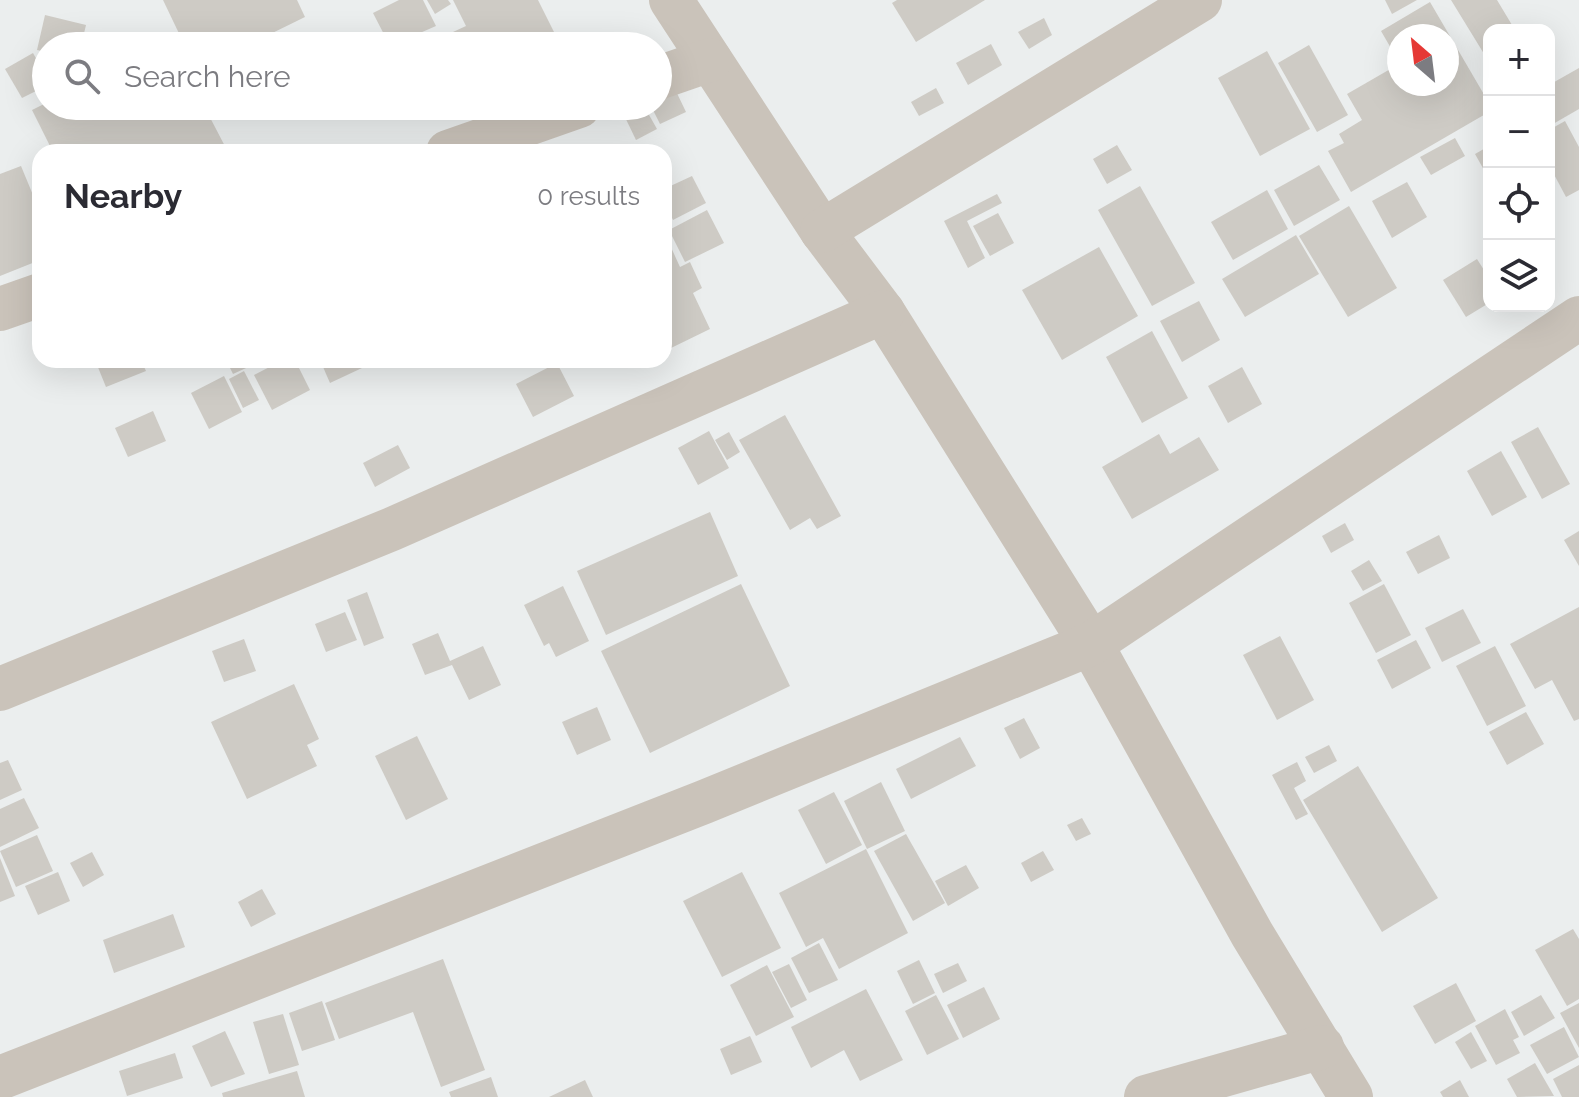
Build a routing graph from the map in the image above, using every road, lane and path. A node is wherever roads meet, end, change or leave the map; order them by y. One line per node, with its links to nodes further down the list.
1 (671, 0): 3 (street)
2 (1200, 0): 7 (street)
3 (710, 60): 4 (street); 7 (street)
4 (672, 73)
5 (539, 120): 6 (street)
6 (471, 144)
7 (822, 231): 10 (street)
8 (32, 298): 9 (street)
9 (0, 309)
10 (883, 312): 12 (street); 13 (street)
11 (1579, 318): 12 (street)
12 (1091, 644): 14 (street); 15 (street)
13 (0, 689)
14 (1322, 1047): 16 (street); 17 (street)
15 (0, 1078)
16 (1146, 1097)
17 (1351, 1097)

